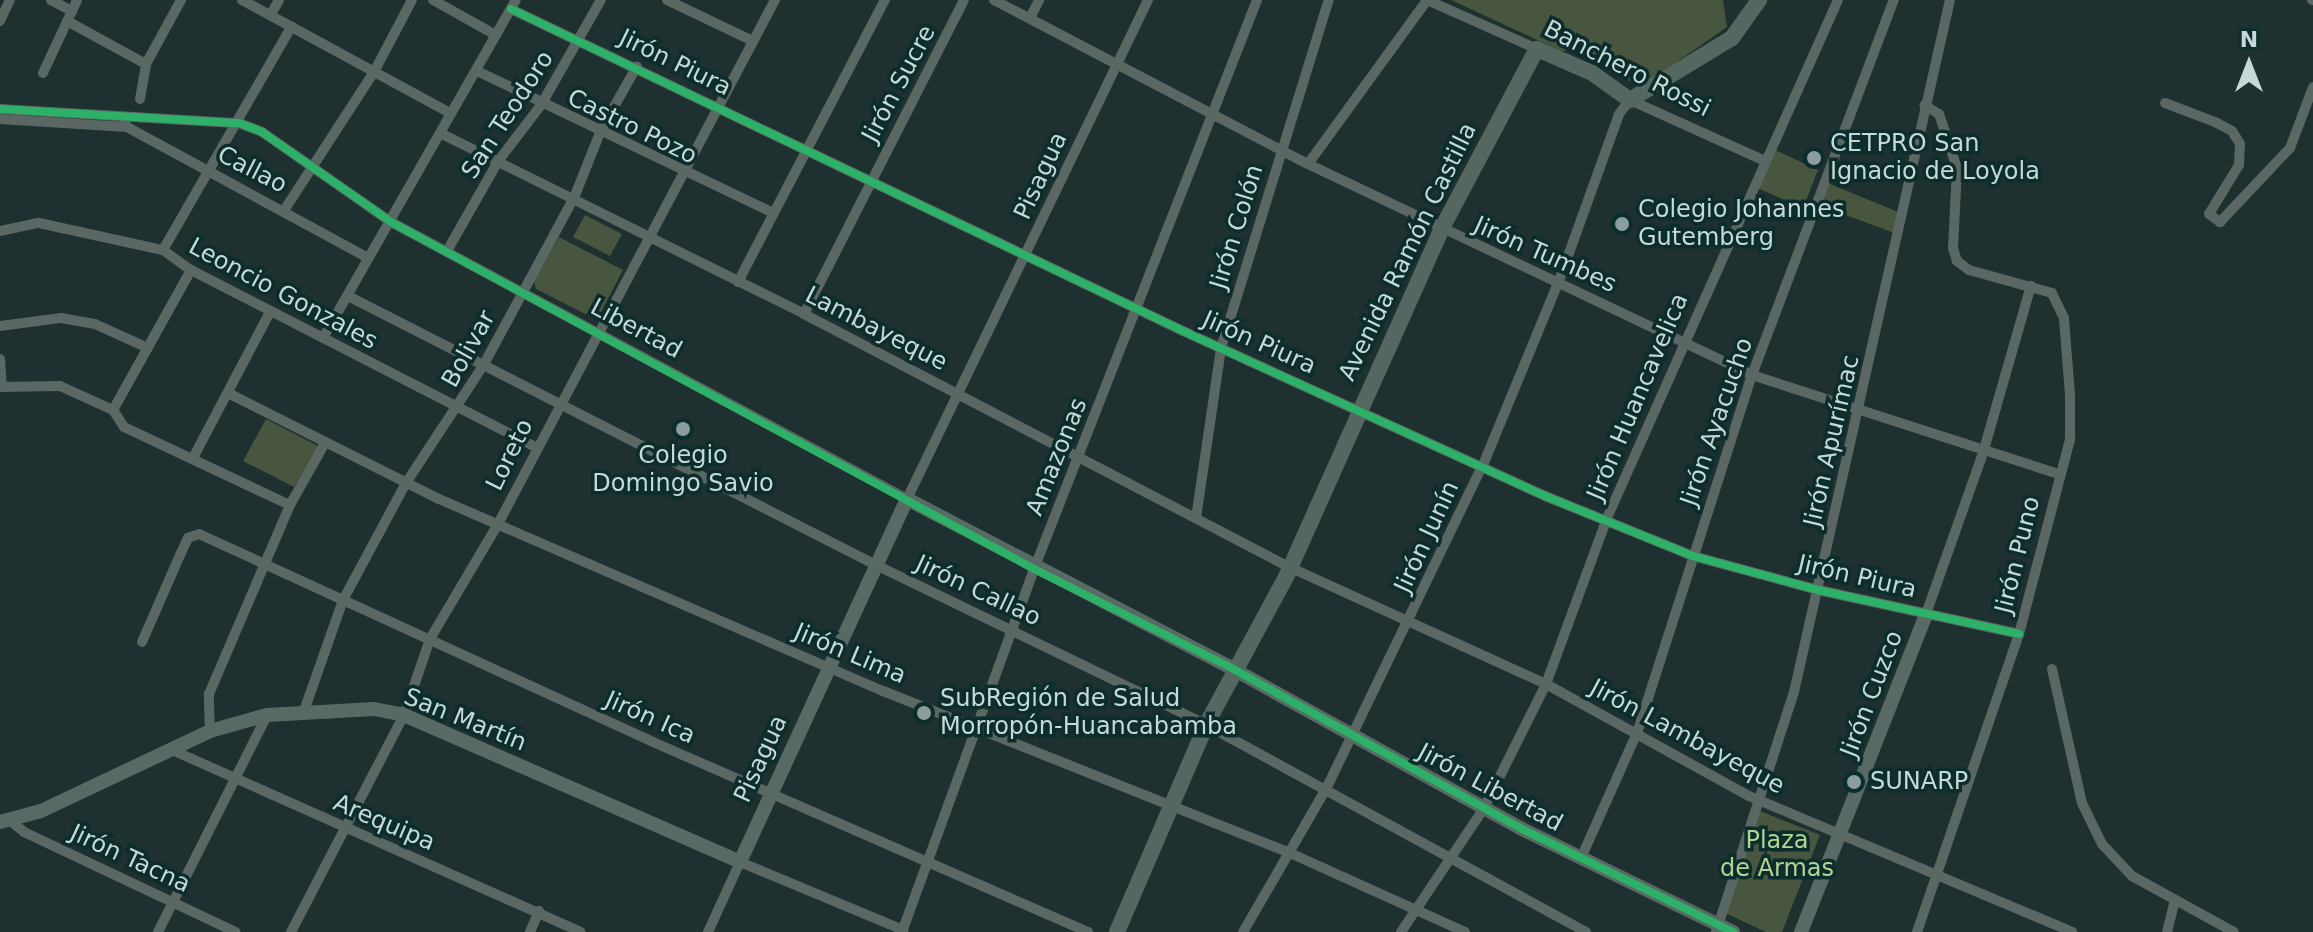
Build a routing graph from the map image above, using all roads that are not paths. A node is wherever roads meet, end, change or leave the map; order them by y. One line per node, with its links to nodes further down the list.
1 (10, 0): 28 (street)
2 (51, 0): 26 (street)
3 (77, 0): 26 (street)
4 (181, 0): 34 (street)
5 (242, 0): 25 (street)
6 (279, 0): 25 (street)
7 (412, 0): 38 (street)
8 (433, 0): 30 (street)
9 (601, 0): 31 (street, San Teodoro)
10 (667, 0): 32 (street)
11 (775, 0): 32 (street, Loreto)
12 (885, 0): 55 (street)
13 (964, 0): 63 (street, Jirón Sucre)
14 (994, 0): 27 (street, Jirón Tumbes)
15 (1039, 0): 27 (street)
16 (1148, 0): 36 (street, Pisagua)
17 (1257, 0): 49 (street, Amazonas)
18 (1329, 0): 56 (street, Jirón Colón)
19 (1427, 0): 33 (street, Banchero Rossi); 59 (street)
20 (1759, 0): 42 (main road)
21 (1838, 0): 58 (street, Jirón Huancavelica)
22 (1894, 0): 92 (street, Jirón Ayacucho)
23 (1950, 0): 45 (street, Jirón Apurímac)
24 (513, 4): 30 (street); 31 (street, Jirón Piura)
25 (271, 14): 29 (street)
26 (70, 16): 34 (street); 39 (street)
27 (1030, 18): 36 (street, Jirón Tumbes)
28 (0, 21)
29 (292, 26): 38 (street); 52 (street)
30 (496, 35): 37 (street)
31 (580, 39): 35 (street, Jirón Piura); 44 (street, San Teodoro)
32 (753, 41): 46 (street, Loreto)
33 (1537, 49): 42 (main road, Banchero Rossi); 68 (main road, Avenida Ramón Castilla)
34 (146, 64): 41 (street)
35 (637, 66): 46 (street, Jirón Piura); 53 (street, Bolivar)
36 (1117, 66): 49 (street, Jirón Tumbes); 73 (street, Pisagua)
37 (477, 71): 44 (street, Castro Pozo); 48 (street)
38 (374, 72): 48 (street); 60 (street)
39 (43, 73)
40 (2313, 87): 43 (street)
41 (140, 99)
42 (1630, 100): 58 (street, Banchero Rossi); 76 (street, Jirón Junín)
43 (2165, 103)
44 (541, 105): 53 (street, Castro Pozo); 57 (street, San Teodoro)
45 (1924, 105): 78 (street); 100 (street, Jirón Apurímac)
46 (719, 106): 55 (street, Jirón Piura); 62 (street, Loreto)
47 (0, 109): 51 (street, Libertad)
48 (450, 113): 54 (street)
49 (1212, 115): 56 (street, Jirón Tumbes); 81 (street, Amazonas)
50 (0, 119): 51 (street)
51 (125, 123): 52 (street, Libertad); 61 (street, Callao)
52 (239, 123): 60 (street, Libertad); 61 (street)
53 (601, 130): 62 (street, Castro Pozo); 64 (street, Bolivar)
54 (442, 134): 57 (street, Lambayeque); 67 (street)
55 (810, 150): 63 (street, Jirón Piura); 66 (street)
56 (1281, 151): 59 (street, Jirón Tumbes); 89 (street, Jirón Colón)
57 (499, 160): 64 (street, Lambayeque); 72 (street, San Teodoro)
58 (1763, 160): 87 (street, Jirón Huancavelica)
59 (1308, 164): 68 (street, Jirón Tumbes)
60 (314, 169): 65 (street); 67 (street, Libertad)
61 (210, 172): 65 (street, Callao); 71 (street)
62 (683, 174): 66 (street, Castro Pozo); 70 (street, Loreto)
63 (871, 181): 73 (street, Jirón Piura); 83 (street, Jirón Sucre)
64 (574, 198): 70 (street, Lambayeque); 79 (street, Bolivar)
65 (285, 209): 74 (street, Callao)
66 (773, 213): 77 (street)
67 (391, 222): 72 (street, Libertad); 74 (street)
68 (1441, 230): 76 (street, Jirón Tumbes); 99 (main road, Avenida Ramón Castilla)
69 (0, 231): 71 (street, Leoncio Gonzales)
70 (651, 238): 77 (street, Lambayeque); 85 (street, Loreto)
71 (163, 250): 75 (street, Leoncio Gonzales)
72 (447, 251): 79 (street, Libertad)
73 (1027, 254): 81 (street, Jirón Piura); 95 (street, Pisagua)
74 (366, 257): 80 (street)
75 (191, 270): 82 (street, Leoncio Gonzales); 88 (street)
76 (1559, 281): 87 (street, Jirón Tumbes); 106 (street, Jirón Junín)
77 (738, 282): 83 (street, Lambayeque)
78 (2031, 286): 103 (street, Jirón Cuzco); 107 (street, Jirón Puno)
79 (523, 292): 85 (street, Libertad); 91 (street, Bolivar)
80 (348, 296): 86 (street); 91 (street, Jirón Callao)
81 (1137, 308): 89 (street, Jirón Piura); 105 (street, Amazonas)
82 (270, 312): 86 (street, Leoncio Gonzales); 94 (street)
83 (804, 314): 95 (street, Lambayeque)
84 (0, 326): 88 (street)
85 (600, 333): 96 (street, Loreto); 109 (street, Libertad)
86 (323, 338): 97 (street, Leoncio Gonzales)
87 (1682, 343): 92 (street, Jirón Tumbes); 112 (street, Jirón Huancavelica)
88 (148, 348): 98 (street)
89 (1221, 348): 99 (street, Jirón Piura); 111 (street, Jirón Colón)
90 (0, 359): 93 (street)
91 (483, 366): 96 (street, Jirón Callao); 97 (street, Bolivar)
92 (1752, 375): 100 (street, Jirón Tumbes); 114 (street, Jirón Ayacucho)
93 (1, 387): 98 (street)
94 (228, 393): 101 (street, Jirón Lima); 104 (street)
95 (959, 395): 105 (street, Lambayeque); 109 (street, Pisagua)
96 (559, 402): 102 (street, Loreto); 116 (street, Jirón Callao)
97 (458, 409): 102 (street, Leoncio Gonzales); 108 (street, Bolivar)
98 (113, 410): 104 (street)
99 (1359, 410): 106 (street, Jirón Piura); 117 (main road, Avenida Ramón Castilla)
100 (1859, 413): 103 (street, Jirón Tumbes); 119 (street, Jirón Apurímac)
101 (325, 443): 108 (street, Jirón Lima); 110 (street)
102 (535, 447): 113 (street, Loreto)
103 (1983, 453): 107 (street, Jirón Tumbes); 121 (street, Jirón Cuzco)
104 (193, 458): 110 (street)
105 (1077, 460): 111 (street, Lambayeque); 118 (street, Amazonas)
106 (1483, 465): 112 (street, Jirón Piura); 122 (street, Jirón Junín)
107 (2059, 474): 124 (street, Jirón Puno)
108 (406, 483): 113 (street, Jirón Lima); 120 (street, Bolivar)
109 (907, 499): 116 (street, Pisagua); 118 (street, Libertad)
110 (290, 505): 115 (street)
111 (1196, 518): 117 (street, Lambayeque)
112 (1607, 518): 114 (street, Jirón Piura); 130 (street, Jirón Huancavelica)
113 (498, 524): 125 (street, Loreto); 128 (street, Jirón Lima)
114 (1693, 556): 119 (street, Jirón Piura); 137 (street, Jirón Ayacucho)
115 (267, 562): 120 (street, Jirón Ica); 126 (street, Jirón Ica); 136 (street)
116 (876, 565): 123 (street, Jirón Callao); 128 (street, Pisagua)
117 (1287, 566): 122 (street, Jirón Lambayeque); 127 (main road, Avenida Ramón Castilla)
118 (1034, 569): 123 (street, Amazonas); 127 (street, Libertad)
119 (1818, 590): 121 (street, Jirón Piura); 143 (street, Jirón Apurímac)
120 (343, 600): 125 (street, Jirón Ica); 131 (street, Bolivar)
121 (1926, 614): 124 (street, Jirón Piura); 148 (street, Jirón Cuzco)
122 (1408, 624): 130 (street, Jirón Lambayeque); 138 (street, Jirón Junín)
123 (1012, 627): 134 (street, Jirón Callao); 135 (street, Amazonas)
124 (2019, 634): 154 (street, Jirón Puno)
125 (430, 639): 133 (street, Loreto); 142 (street, Jirón Ica)
126 (142, 642)
127 (1230, 667): 134 (main road, Avenida Ramón Castilla); 138 (street, Jirón Libertad)
128 (829, 668): 135 (street, Jirón Lima); 142 (street, Pisagua)
129 (2052, 669): 156 (street)
130 (1546, 684): 137 (street, Jirón Lambayeque); 145 (street, Jirón Huancavelica)
131 (304, 711): 132 (street, San Martín); 133 (street, San Martín)
132 (267, 715): 136 (street, San Martín); 140 (street)
133 (404, 715): 147 (street, Loreto); 153 (street, San Martín)
134 (1202, 723): 141 (street, Jirón Callao); 144 (main road, Avenida Ramón Castilla)
135 (978, 726): 144 (street, Jirón Lima); 152 (street, Amazonas)
136 (210, 731): 139 (street, San Martín)
137 (1637, 733): 143 (street, Jirón Lambayeque); 151 (street, Jirón Ayacucho)
138 (1354, 734): 141 (street, Jirón Junín); 145 (street, Jirón Libertad)
139 (172, 750): 140 (street, Arequipa); 146 (street, San Martín)
140 (236, 781): 147 (street, Arequipa); 155 (street)
141 (1327, 787): 149 (street, Jirón Junín); 150 (street, Jirón Callao)
142 (769, 791): 152 (street, Jirón Ica); 153 (street, Pisagua)
143 (1760, 801): 148 (street, Jirón Lambayeque); 159 (street, Jirón Apurímac)
144 (1171, 803): 149 (street, Jirón Lima); 168 (main road, Avenida Ramón Castilla); 169 (main road, Avenida Ramón Castilla)
145 (1484, 808): 150 (street, Jirón Huancavelica); 151 (street, Jirón Libertad)
146 (4, 821): 155 (street, Jirón Tacna)
147 (343, 827): 158 (street, Arequipa); 163 (street, Loreto)
148 (1839, 836): 154 (street, Jirón Lambayeque); 175 (street, Jirón Cuzco)
149 (1290, 853): 157 (street, Jirón Lima); 170 (street, Jirón Junín)
150 (1452, 855): 157 (street, Jirón Huancavelica); 173 (street, Jirón Callao)
151 (1581, 858): 159 (street, Jirón Libertad)
152 (930, 860): 160 (street, Amazonas); 167 (street, Jirón Ica)
153 (740, 862): 160 (street, San Martín); 166 (street, Pisagua)
154 (1938, 878): 176 (street, Jirón Puno); 177 (street, Jirón Lambayeque)
155 (174, 901): 161 (street); 162 (street, Jirón Tacna)
156 (2175, 901): 178 (street); 179 (street)
157 (1415, 909): 171 (street, Jirón Huancavelica); 172 (street, Jirón Lima)
158 (539, 911): 164 (street); 165 (street, Arequipa)
159 (1717, 929): 174 (street, Jirón Libertad)
160 (903, 931)
161 (158, 932)
162 (236, 932)
163 (291, 932)
164 (530, 932)
165 (580, 932)
166 (708, 932)
167 (1088, 932)
168 (1107, 932)
169 (1117, 932)
170 (1243, 932)
171 (1401, 932)
172 (1465, 932)
173 (1586, 932)
174 (1733, 932)
175 (1801, 932)
176 (1917, 932)
177 (2073, 932)
178 (2167, 932)
179 (2234, 932)

